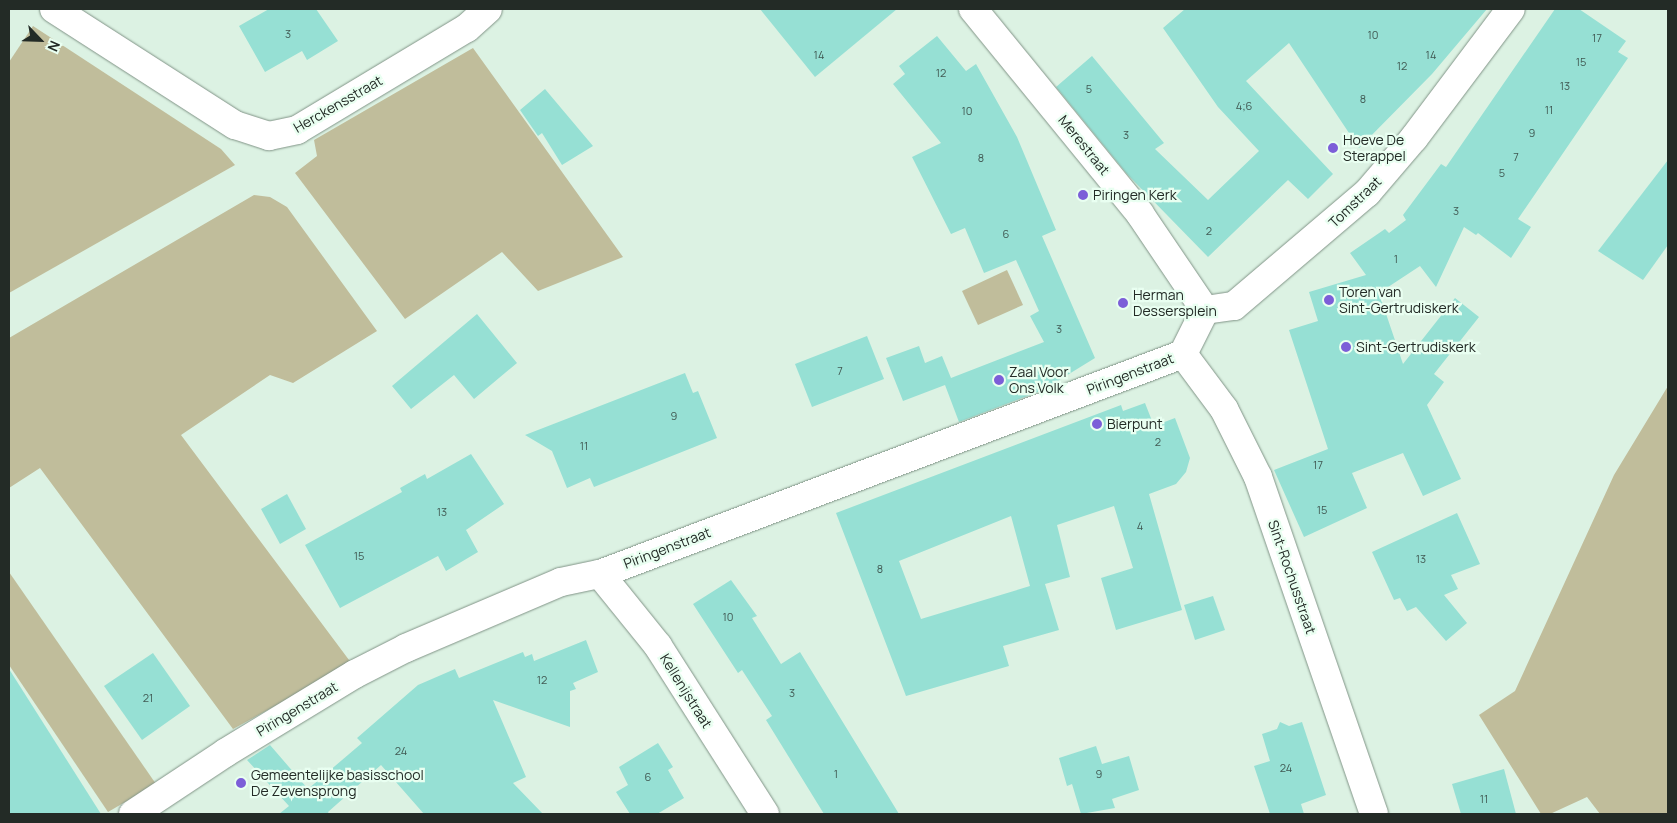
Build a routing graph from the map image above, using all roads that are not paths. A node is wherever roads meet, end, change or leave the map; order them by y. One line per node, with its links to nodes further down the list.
1 (54, 9): 2 (street, Herckensstraat)
2 (488, 9)
3 (973, 9): 5 (street, Merestraat)
4 (1510, 9): 5 (street, Tomstraat)
5 (1205, 310): 6 (street, Piringenstraat)
6 (1183, 354): 7 (street, Piringenstraat); 10 (street, Sint-Rochusstraat)
7 (600, 574): 8 (street, Piringenstraat); 9 (street, Kellenijstraat)
8 (133, 814)
9 (765, 814)
10 (1374, 814)

